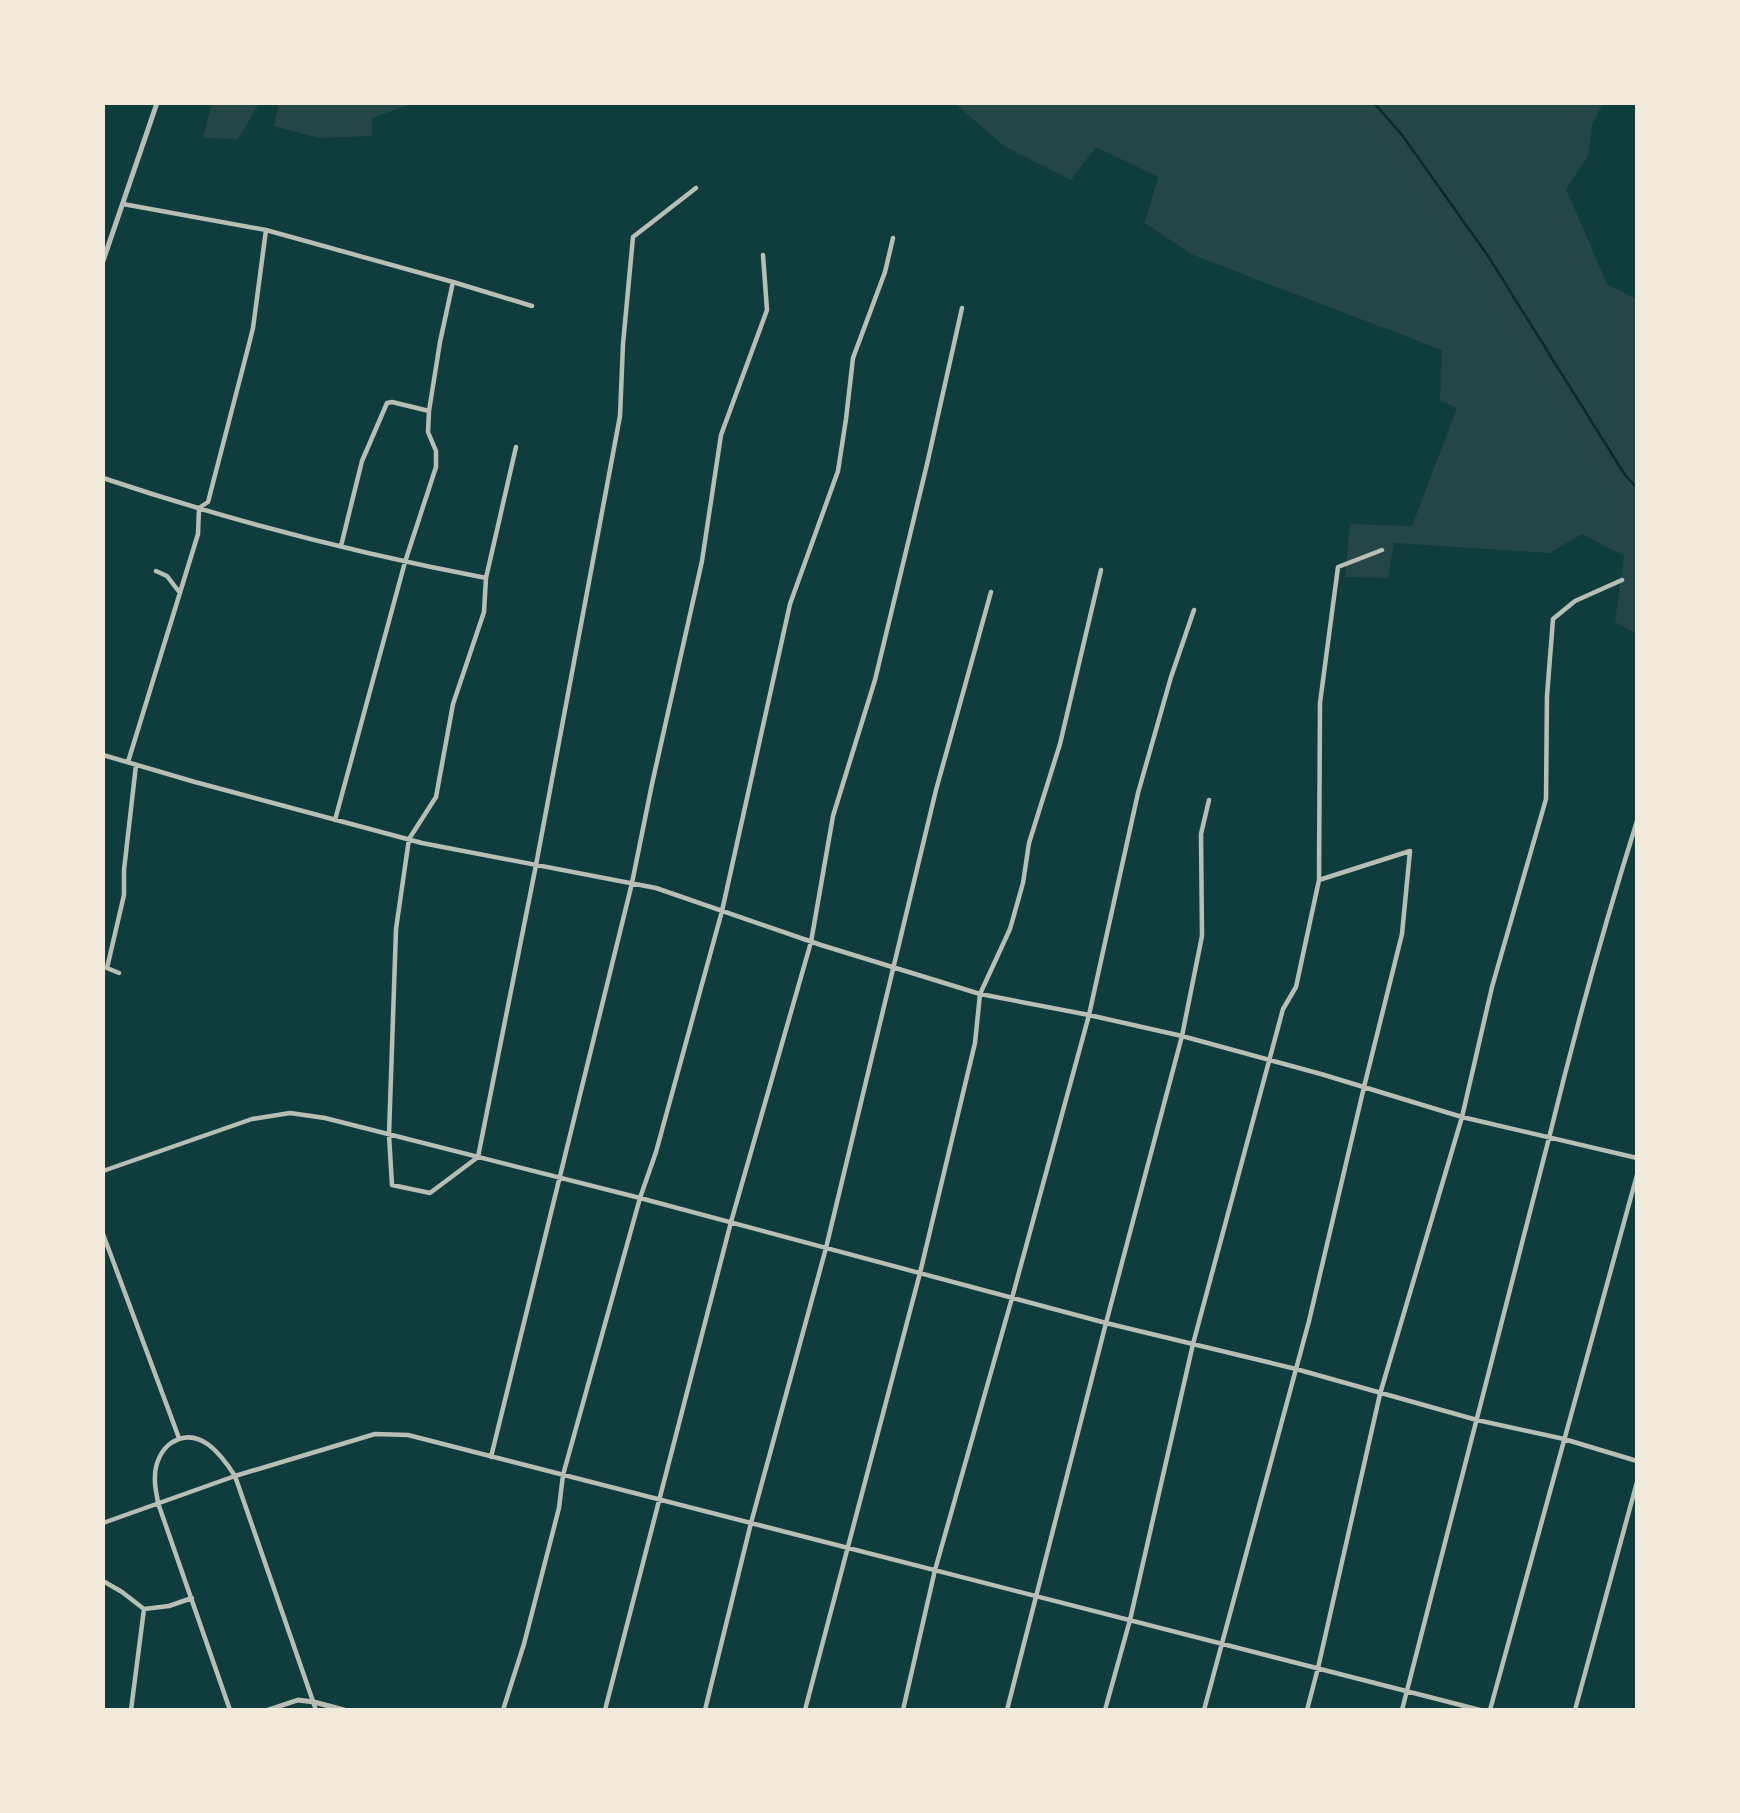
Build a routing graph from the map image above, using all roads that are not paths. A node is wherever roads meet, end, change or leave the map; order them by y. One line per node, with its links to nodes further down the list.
1 (157, 103): 3 (street)
2 (696, 188): 32 (street)
3 (122, 204): 4 (street); 7 (street)
4 (266, 230): 8 (street); 14 (street)
5 (893, 238): 35 (street)
6 (763, 255): 34 (street)
7 (103, 261)
8 (453, 282): 9 (street); 11 (street)
9 (532, 306)
10 (962, 308): 36 (street)
11 (429, 411): 15 (street); 17 (street)
12 (516, 447): 20 (street)
13 (103, 478): 14 (street)
14 (199, 508): 15 (street); 23 (street)
15 (341, 546): 17 (street)
16 (1382, 550): 33 (street)
17 (405, 562): 20 (street); 29 (street)
18 (1101, 570): 39 (street)
19 (156, 571): 23 (street)
20 (486, 578): 31 (street)
21 (1622, 580): 44 (street)
22 (991, 592): 37 (street)
23 (180, 593): 26 (street)
24 (1194, 610): 40 (street)
25 (103, 755): 26 (street)
26 (128, 762): 27 (street)
27 (136, 765): 29 (street); 38 (street)
28 (1209, 800): 41 (street)
29 (335, 820): 31 (street)
30 (1637, 821): 46 (street)
31 (409, 839): 32 (street); 45 (street)
32 (536, 865): 34 (street); 47 (street)
33 (1319, 880): 42 (street); 43 (street)
34 (632, 883): 35 (street); 51 (street)
35 (722, 911): 36 (street); 52 (street)
36 (811, 942): 37 (street); 53 (street)
37 (895, 968): 39 (street); 55 (street)
38 (120, 973)
39 (980, 994): 40 (street); 56 (street)
40 (1089, 1015): 41 (street); 57 (street)
41 (1182, 1036): 42 (street); 58 (street)
42 (1269, 1060): 43 (street); 59 (street)
43 (1364, 1087): 44 (street); 60 (street)
44 (1462, 1117): 46 (street); 61 (street)
45 (389, 1135): 47 (street); 47 (street); 49 (street)
46 (1549, 1138): 48 (street); 62 (street)
47 (478, 1157): 51 (street)
48 (1637, 1158)
49 (103, 1171)
50 (1637, 1175): 64 (street)
51 (560, 1177): 52 (street); 65 (street)
52 (640, 1198): 53 (street); 67 (street)
53 (731, 1222): 55 (street); 70 (street)
54 (103, 1234): 63 (street)
55 (827, 1248): 56 (street); 73 (street)
56 (920, 1273): 57 (street); 74 (street)
57 (1012, 1298): 58 (street); 75 (street)
58 (1106, 1323): 59 (street); 77 (street)
59 (1193, 1344): 60 (street); 80 (street)
60 (1296, 1368): 61 (street); 81 (street)
61 (1380, 1394): 62 (street); 82 (street)
62 (1477, 1420): 64 (street); 83 (street)
63 (179, 1438): 68 (street); 71 (street)
64 (1564, 1439): 66 (street); 101 (street)
65 (491, 1457): 67 (street); 68 (street)
66 (1637, 1461)
67 (563, 1475): 70 (street); 90 (street)
68 (235, 1476): 71 (street); 84 (street)
69 (1637, 1482): 102 (street)
70 (661, 1500): 73 (street); 91 (street)
71 (158, 1503): 72 (street); 78 (street)
72 (103, 1523)
73 (751, 1523): 74 (street); 92 (street)
74 (848, 1548): 75 (street); 93 (street)
75 (935, 1570): 77 (street); 94 (street)
76 (103, 1581): 79 (street)
77 (1036, 1596): 80 (street); 95 (street)
78 (192, 1598): 79 (street); 86 (street)
79 (144, 1609): 85 (street)
80 (1130, 1620): 81 (street); 96 (street)
81 (1220, 1643): 82 (street); 97 (street)
82 (1318, 1668): 83 (street); 98 (street)
83 (1407, 1691): 99 (street); 100 (street)
84 (314, 1702): 87 (street); 88 (street); 89 (street)
85 (131, 1710)
86 (230, 1710)
87 (268, 1710)
88 (316, 1710)
89 (344, 1710)
90 (503, 1710)
91 (606, 1710)
92 (705, 1710)
93 (805, 1710)
94 (903, 1710)
95 (1007, 1710)
96 (1105, 1710)
97 (1204, 1710)
98 (1307, 1710)
99 (1402, 1710)
100 (1480, 1710)
101 (1490, 1710)
102 (1575, 1710)

